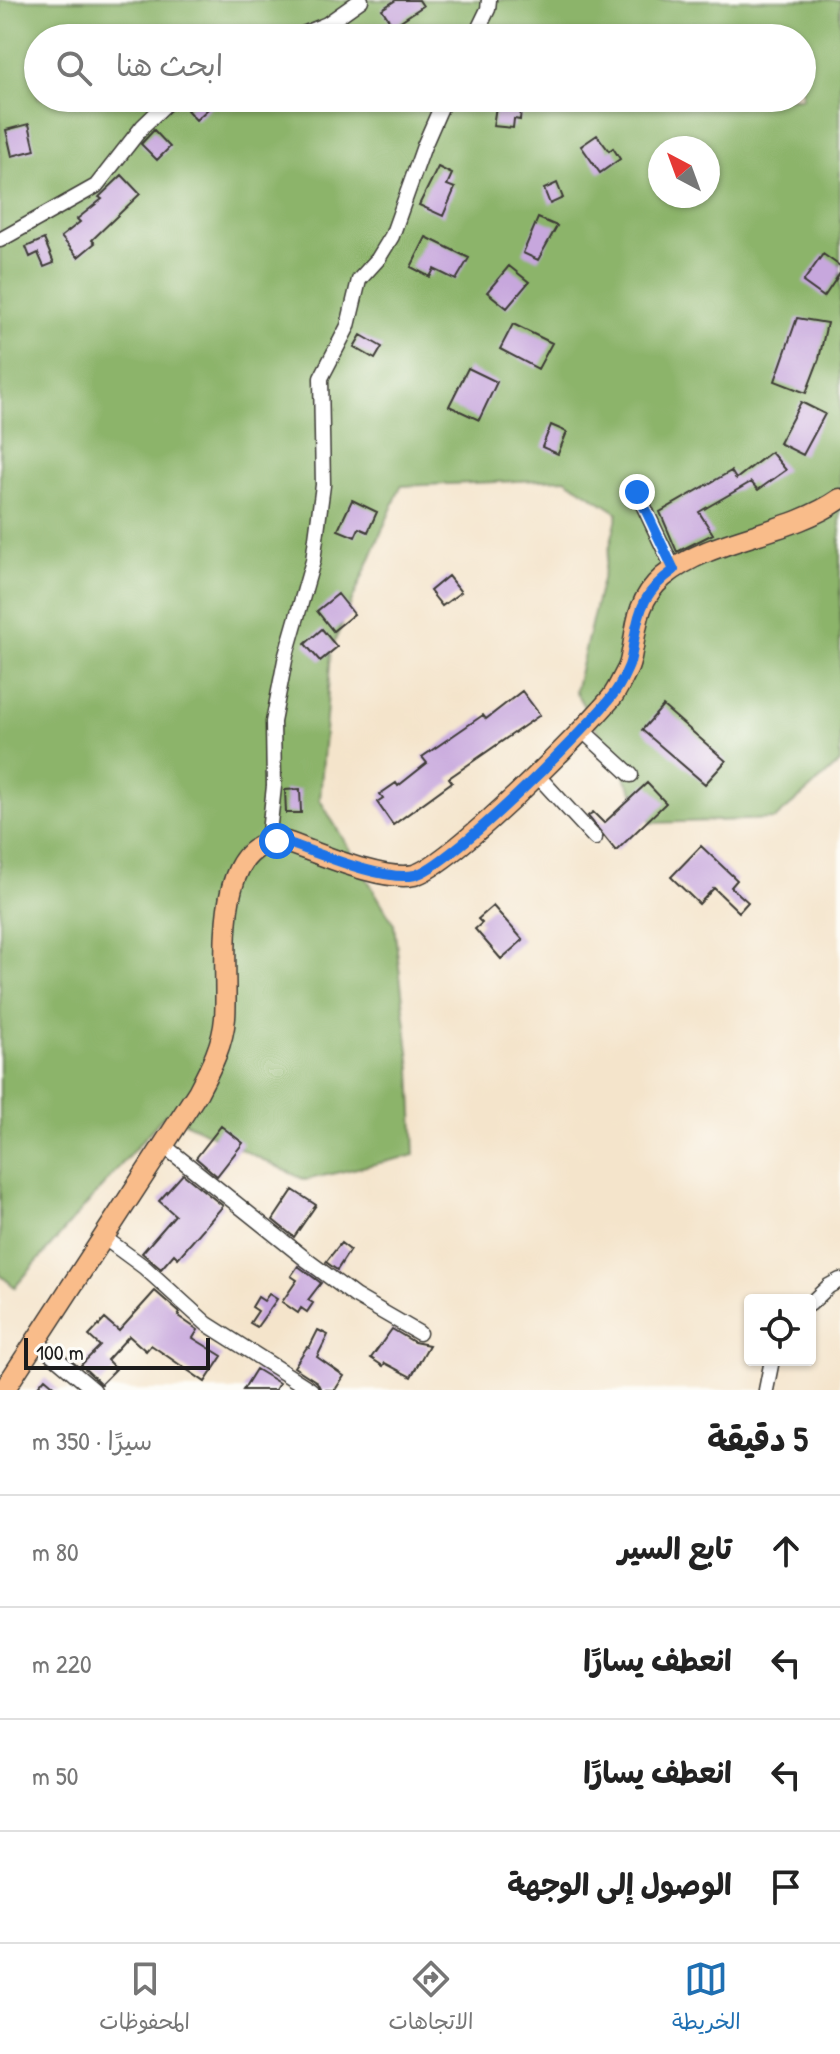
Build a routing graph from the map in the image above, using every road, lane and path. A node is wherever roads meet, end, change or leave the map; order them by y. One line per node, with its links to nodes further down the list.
1 (361, 0): 3 (street)
2 (489, 0): 4 (street)
3 (327, 24)
4 (481, 24)
5 (158, 112): 7 (street)
6 (439, 112): 15 (street)
7 (0, 240)
8 (637, 492): 10 (street)
9 (840, 499): 10 (main road)
10 (674, 570): 11 (main road)
11 (582, 730): 12 (main road); 13 (street)
12 (536, 774): 14 (street); 15 (main road)
13 (631, 775)
14 (595, 838)
15 (268, 842): 16 (main road)
16 (163, 1145): 17 (main road); 20 (street)
17 (102, 1236): 21 (main road); 25 (street)
18 (840, 1280): 19 (street)
19 (816, 1298)
20 (419, 1333)
21 (36, 1341): 23 (main road); 24 (street)
22 (771, 1366): 26 (street)
23 (4, 1390)
24 (94, 1390)
25 (311, 1390)
26 (766, 1390)

